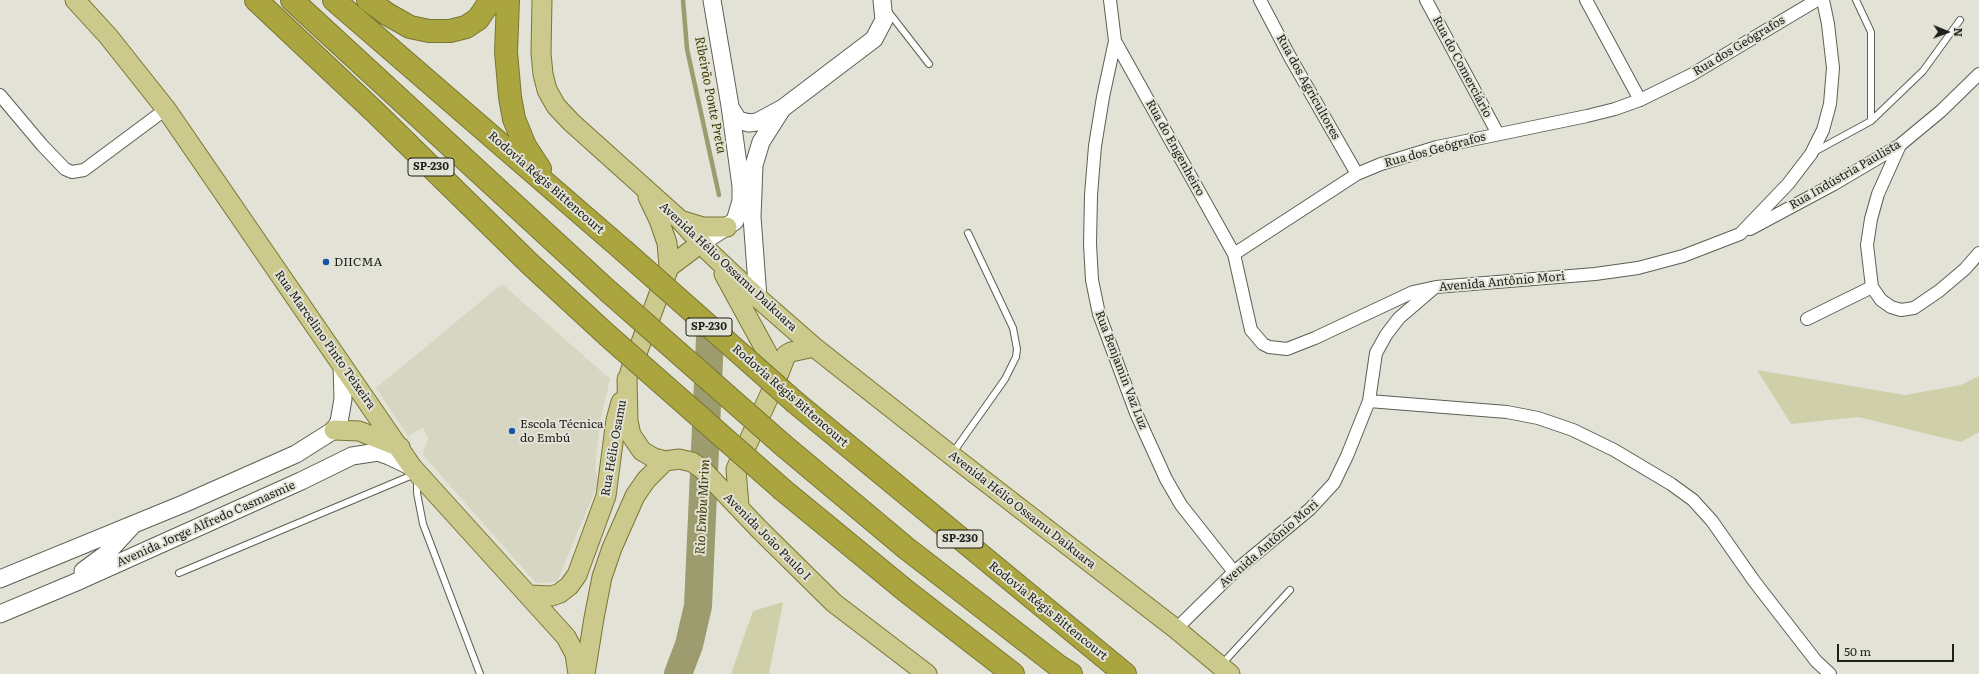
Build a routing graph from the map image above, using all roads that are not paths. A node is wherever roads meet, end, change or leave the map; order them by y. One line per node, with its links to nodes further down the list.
1 (75, 0): 26 (main road, Rua Marcelino Pinto Teixeira)
2 (256, 0): 74 (highway, SP-230, bridge)
3 (292, 0): 75 (highway, bridge)
4 (334, 0): 33 (highway, Rodovia Régis Bittencourt / SP-230)
5 (368, 0): 6 (highway)
6 (491, 0)
7 (508, 0): 33 (highway)
8 (542, 0): 32 (main road, Avenida Hélio Ossamu Daikuara)
9 (712, 0): 24 (street)
10 (1110, 0): 19 (street, Rua Benjamin Vaz Luz)
11 (1260, 0): 31 (street, Rua dos Agricultores)
12 (1426, 0): 28 (street, Rua do Comerciário)
13 (1586, 0): 23 (street)
14 (1818, 0): 23 (street, Rua dos Geógrafos)
15 (1823, 0): 30 (street, Avenida Antônio Mori)
16 (1856, 0): 27 (lane)
17 (883, 3): 20 (lane); 25 (street)
18 (1960, 20): 27 (lane)
19 (1115, 41): 40 (street, Rua do Engenheiro); 61 (street, Rua Benjamin Vaz Luz)
20 (929, 64)
21 (1979, 74): 29 (street, Rua Indústria Paulista)
22 (0, 95): 26 (street)
23 (1640, 100): 28 (street, Rua dos Geógrafos)
24 (730, 106): 25 (street); 35 (street)
25 (783, 108): 44 (street)
26 (166, 109): 48 (main road, Rua Marcelino Pinto Teixeira)
27 (1871, 121): 30 (lane)
28 (1498, 134): 31 (street, Rua dos Geógrafos)
29 (1900, 145): 37 (street, Rua Indústria Paulista); 43 (street)
30 (1811, 154): 37 (street, Avenida Antônio Mori)
31 (1357, 174): 40 (street, Rua dos Geógrafos)
32 (642, 187): 34 (main road, Avenida Hélio Ossamu Daikuara); 41 (main road, Avenida Hélio Ossamu Daikuara)
33 (552, 189): 76 (highway, Rodovia Régis Bittencourt / SP-230, bridge)
34 (679, 219): 35 (main road); 38 (main road, Avenida Hélio Ossamu Daikuara)
35 (727, 227): 38 (street)
36 (968, 234): 54 (lane)
37 (1740, 234): 42 (street, Avenida Antônio Mori)
38 (704, 246): 41 (main road); 44 (main road, Avenida Hélio Ossamu Daikuara); 47 (main road)
39 (1979, 253): 43 (street)
40 (1234, 254): 42 (street)
41 (669, 267): 49 (main road, Rua Hélio Osamu)
42 (1436, 287): 51 (street, Avenida Antônio Mori)
43 (1872, 287): 45 (street)
44 (758, 298): 46 (main road, Avenida Hélio Ossamu Daikuara); 47 (main road)
45 (1807, 318)
46 (814, 347): 50 (main road, Avenida Hélio Ossamu Daikuara); 54 (main road, Avenida Hélio Ossamu Daikuara)
47 (771, 360): 50 (main road)
48 (342, 365): 52 (street); 53 (main road, Rua Marcelino Pinto Teixeira)
49 (627, 379): 55 (main road, Avenida João Paulo I); 65 (main road, Rua Hélio Osamu)
50 (776, 381): 56 (main road)
51 (1369, 401): 61 (street, Avenida Antônio Mori); 77 (street)
52 (334, 430): 53 (main road); 60 (street)
53 (400, 448): 57 (main road, Rua Marcelino Pinto Teixeira)
54 (951, 455): 68 (main road, Avenida Hélio Ossamu Daikuara)
55 (665, 461): 58 (main road, Avenida João Paulo I); 72 (main road)
56 (736, 469): 58 (main road); 59 (main road)
57 (415, 470): 62 (lane); 65 (main road, Rua Marcelino Pinto Teixeira); 66 (street, Avenida Jorge Alfredo Casmasmie); 70 (lane)
58 (712, 481): 59 (main road, Avenida João Paulo I)
59 (739, 506): 73 (main road, Avenida João Paulo I)
60 (133, 524): 63 (street); 66 (street)
61 (1234, 572): 68 (street, Avenida Antônio Mori)
62 (179, 573)
63 (0, 579)
64 (1290, 590): 69 (lane)
65 (529, 595): 71 (main road, Rua Marcelino Pinto Teixeira)
66 (40, 598): 67 (street, Avenida Jorge Alfredo Casmasmie)
67 (0, 614)
68 (1176, 629): 69 (main road, Avenida Hélio Ossamu Daikuara)
69 (1225, 670)
70 (480, 674)
71 (578, 674)
72 (585, 674)
73 (927, 674)
74 (1013, 674)
75 (1071, 674)
76 (1125, 674)
77 (1830, 674)

